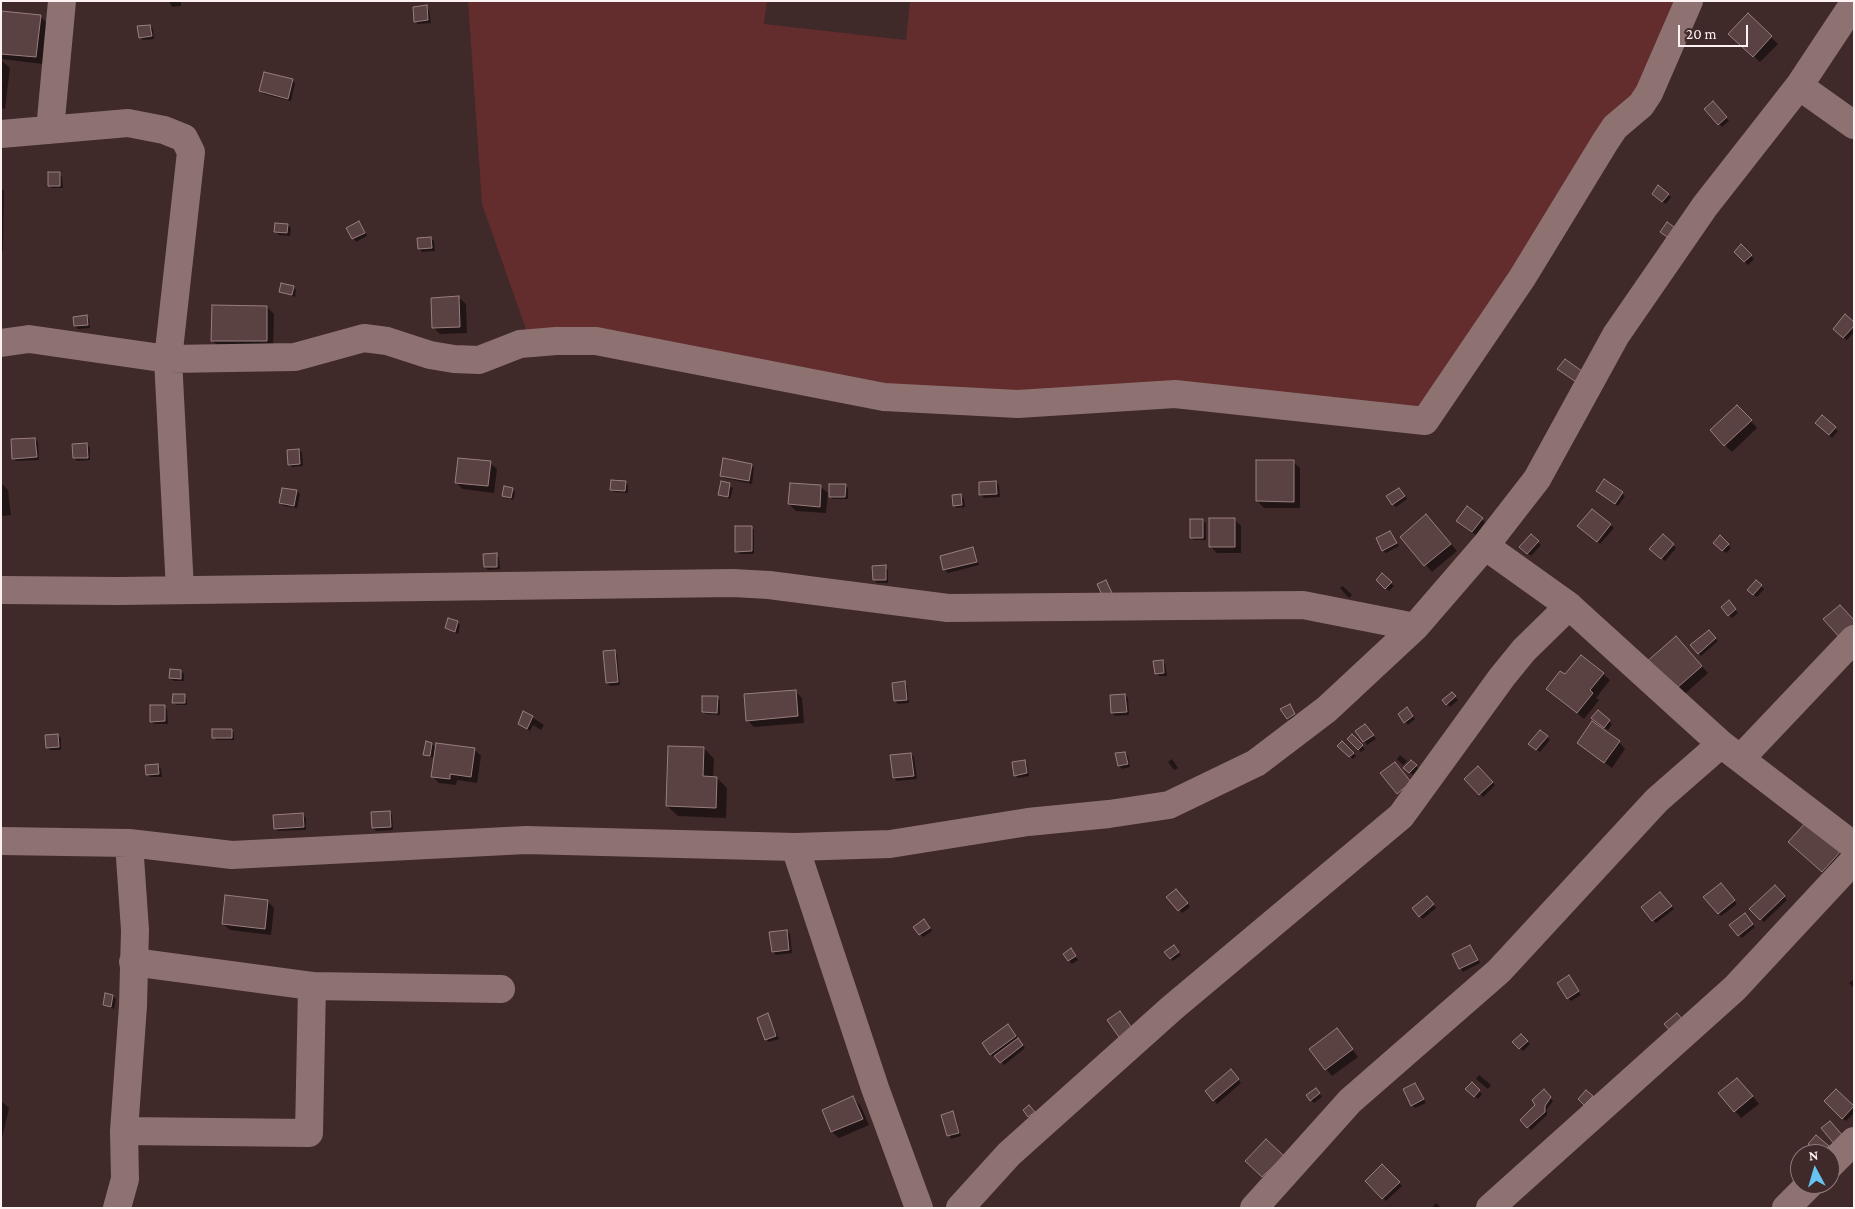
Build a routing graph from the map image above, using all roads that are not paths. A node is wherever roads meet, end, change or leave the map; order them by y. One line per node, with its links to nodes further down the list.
1 (62, 1): 6 (street)
2 (1689, 1): 9 (street)
3 (1854, 3): 4 (street)
4 (1800, 86): 5 (street); 10 (street)
5 (1854, 125)
6 (50, 130): 7 (street); 9 (street)
7 (1, 134)
8 (1, 343): 9 (street)
9 (168, 359): 12 (street)
10 (1485, 546): 13 (street); 14 (street)
11 (1, 590): 12 (street)
12 (180, 590): 14 (street)
13 (1569, 606): 16 (street); 31 (street)
14 (1415, 627): 20 (street)
15 (1854, 639): 16 (street)
16 (1731, 751): 19 (street); 32 (street)
17 (1, 841): 18 (street)
18 (130, 843): 20 (street); 22 (street)
19 (1854, 846)
20 (795, 847): 30 (street)
21 (1854, 860): 33 (street)
22 (133, 962): 23 (street); 25 (street)
23 (312, 986): 24 (street); 25 (street)
24 (501, 989)
25 (124, 1131): 29 (street)
26 (1854, 1141): 27 (street)
27 (1840, 1155)
28 (1800, 1194): 34 (street)
29 (117, 1208)
30 (919, 1208)
31 (960, 1208)
32 (1254, 1208)
33 (1490, 1208)
34 (1786, 1208)

